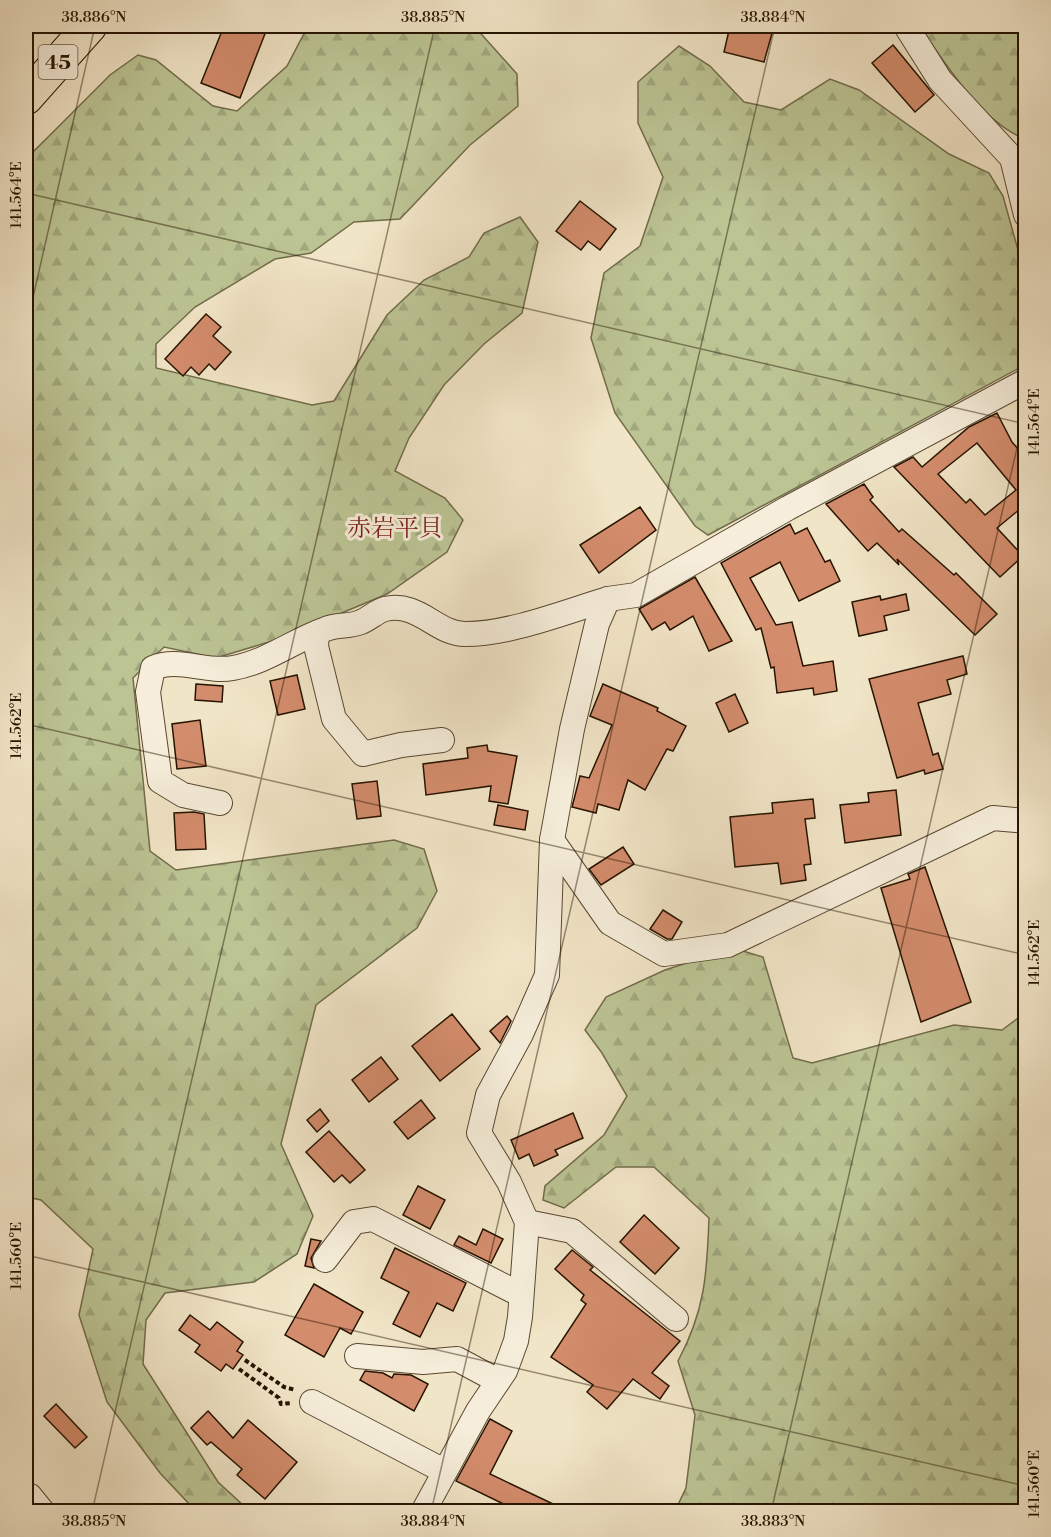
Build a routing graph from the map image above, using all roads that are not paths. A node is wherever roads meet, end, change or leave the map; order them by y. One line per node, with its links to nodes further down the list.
1 (90, 26): 3 (highway, 45)
2 (906, 26): 4 (street)
3 (26, 98)
4 (1026, 215)
5 (1026, 381): 6 (street)
6 (608, 599): 7 (street); 11 (street)
7 (317, 633): 8 (street); 9 (street)
8 (442, 740)
9 (220, 803)
10 (1026, 821): 11 (street)
11 (552, 840): 12 (street)
12 (527, 1222): 14 (street); 15 (street)
13 (325, 1260): 14 (street)
14 (521, 1295): 17 (street)
15 (676, 1319)
16 (357, 1356): 17 (street)
17 (498, 1381): 19 (street)
18 (312, 1402): 19 (street)
19 (444, 1471): 20 (street)
20 (423, 1512)

